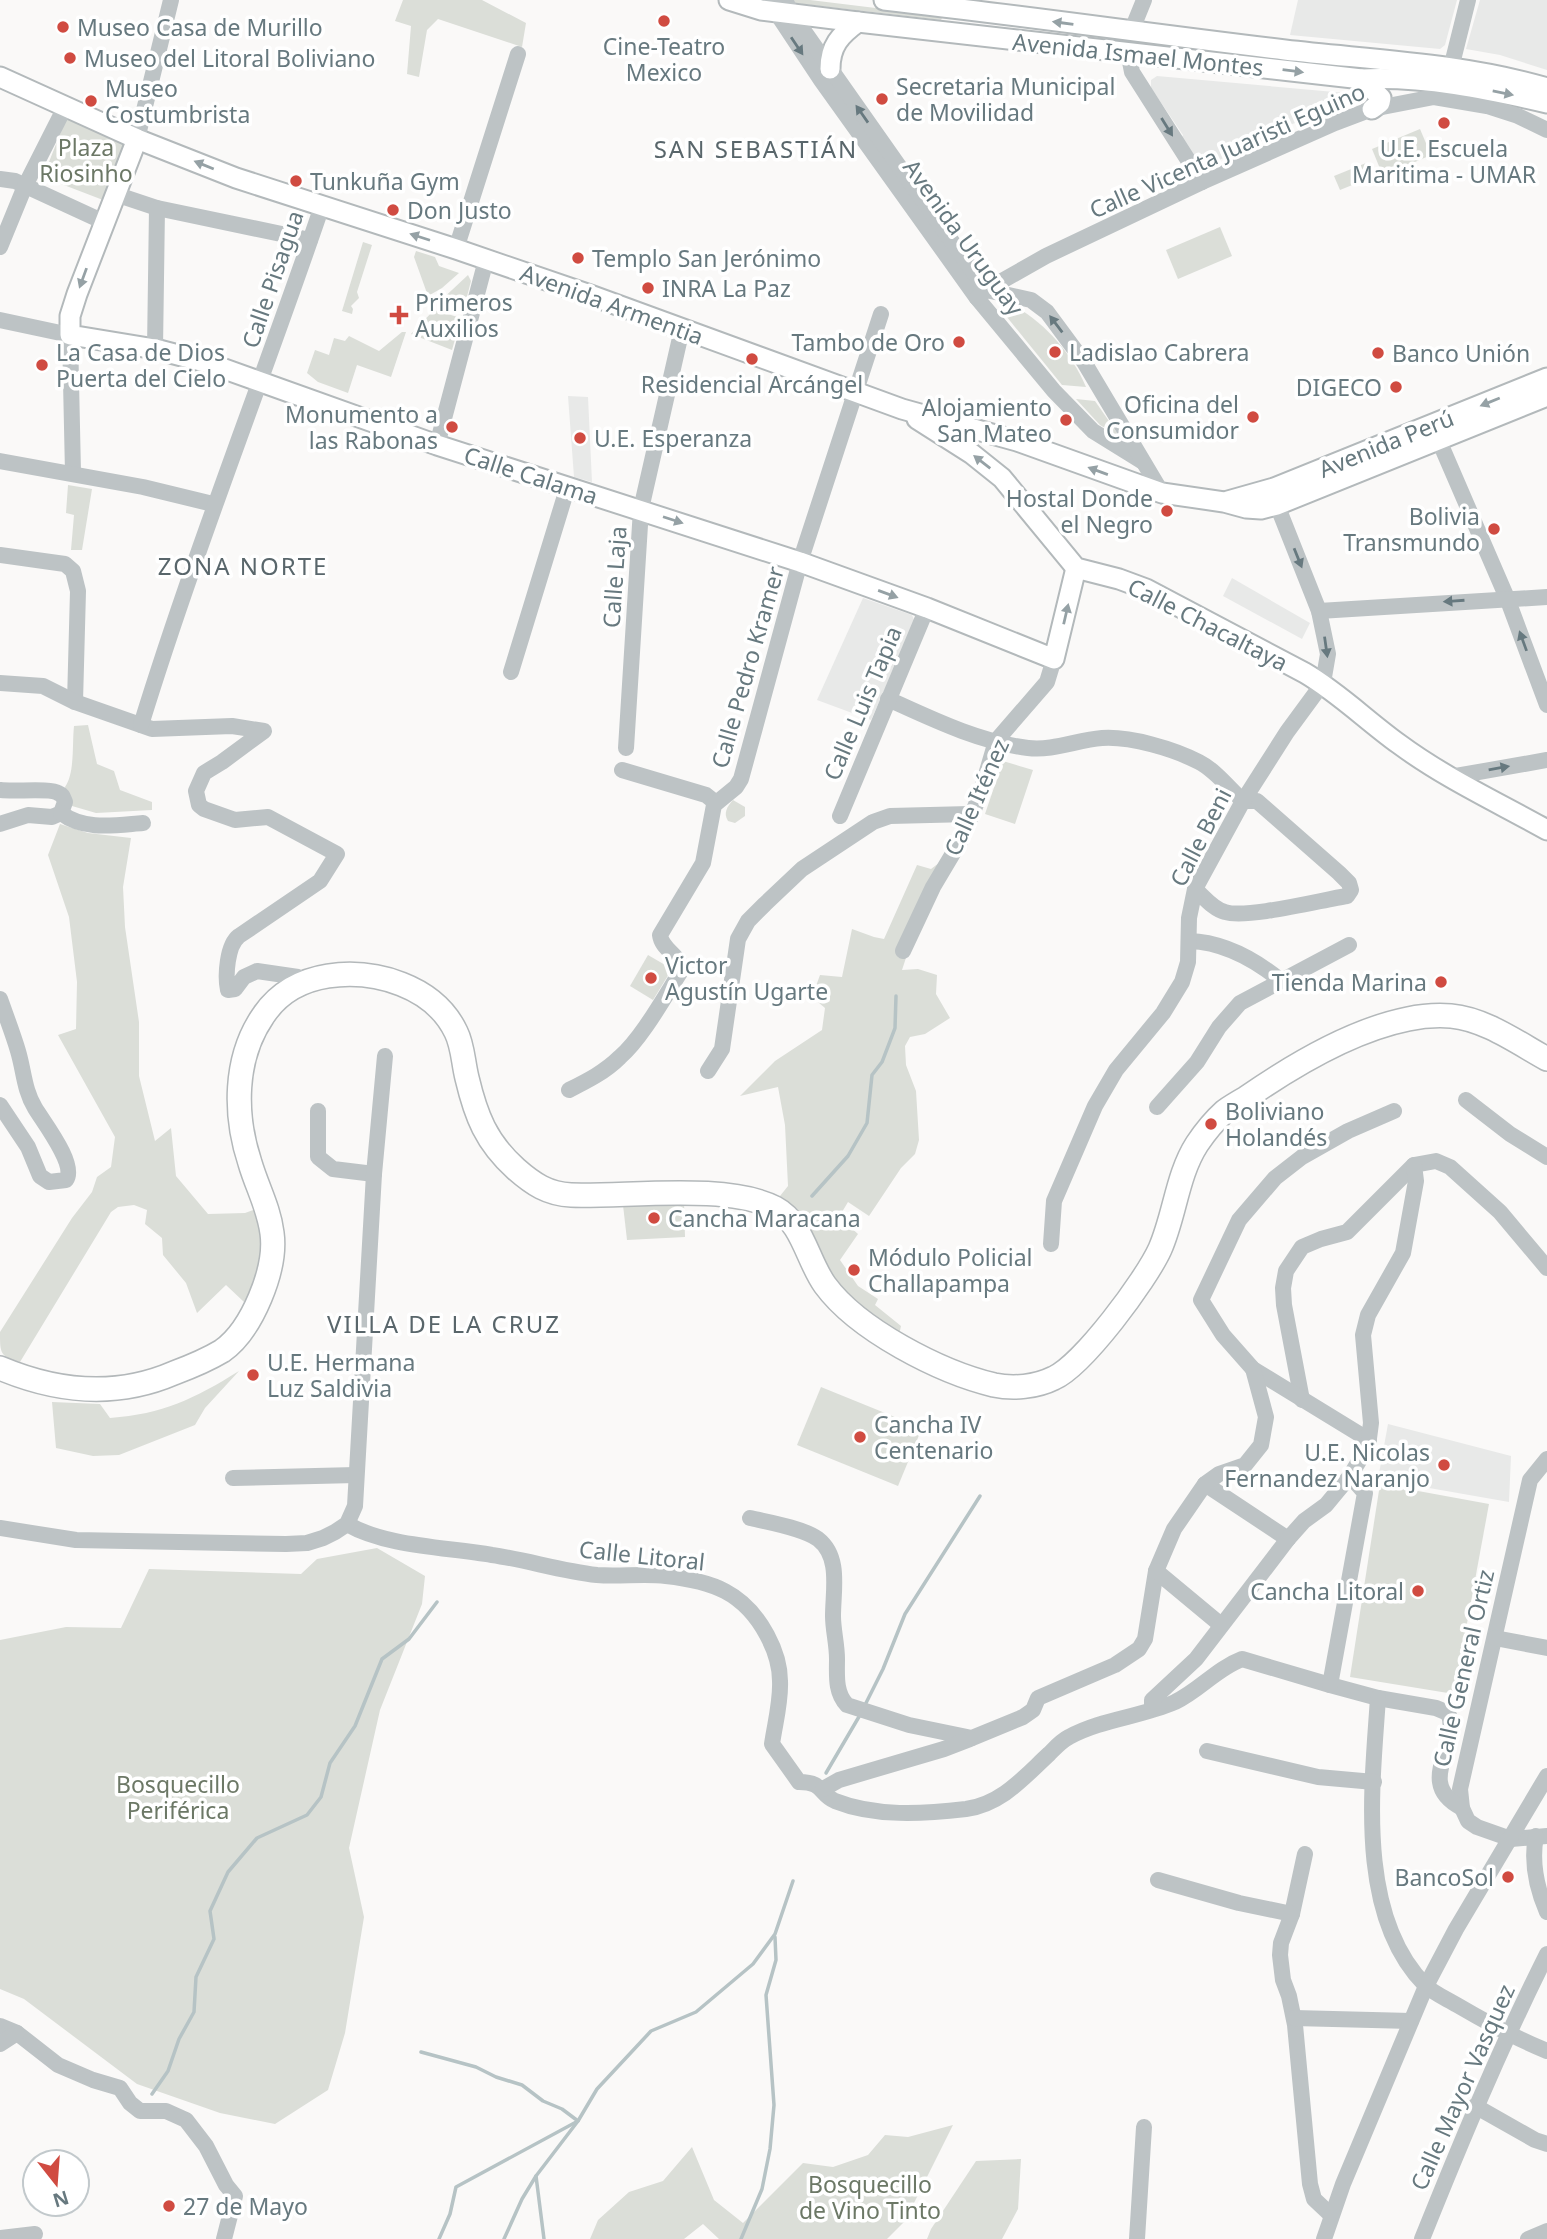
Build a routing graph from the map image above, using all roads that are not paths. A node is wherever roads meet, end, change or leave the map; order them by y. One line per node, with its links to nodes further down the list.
1 (171, 0): 23 (street)
2 (729, 0): 6 (main road, Avenida Ismael Montes)
3 (884, 0): 7 (main road, Avenida Ismael Montes)
4 (1143, 0): 10 (street)
5 (1468, 0): 13 (street)
6 (779, 6): 8 (main road, Avenida Ismael Montes); 15 (street, Avenida Uruguay)
7 (980, 6): 9 (main road); 10 (main road, Avenida Ismael Montes, one-way to 7)
8 (858, 22): 9 (main road, Avenida Ismael Montes); 15 (main road)
9 (918, 29): 11 (main road, Avenida Ismael Montes)
10 (1131, 32): 11 (main road); 14 (main road, Avenida Ismael Montes)
11 (1128, 52): 14 (main road, Avenida Ismael Montes, one-way to 14); 25 (street, one-way to 25)
12 (518, 54): 33 (street)
13 (1451, 68): 14 (main road, Avenida Ismael Montes); 17 (main road, Avenida Ismael Montes)
14 (1363, 69): 18 (main road); 19 (main road, Avenida Ismael Montes, one-way to 19); 21 (main road)
15 (828, 74): 35 (street, Avenida Uruguay)
16 (0, 77): 20 (main road, Avenida Armentia)
17 (1547, 88)
18 (1434, 97): 21 (street, Calle Vicenta Juaristi Eguino); 22 (street, Calle Vicenta Juaristi Eguino)
19 (1547, 103)
20 (65, 107): 23 (main road, Avenida Armentia); 26 (street)
21 (1373, 109): 25 (street, Calle Vicenta Juaristi Eguino)
22 (1547, 130)
23 (137, 139): 27 (main road); 28 (main road, Avenida Armentia, one-way to 23)
24 (0, 179): 26 (street)
25 (1202, 182): 35 (street, Calle Vicenta Juaristi Eguino)
26 (25, 186): 30 (street); 32 (street)
27 (115, 194): 29 (street); 30 (main road)
28 (321, 206): 31 (street, Calle Pisagua); 33 (main road, Avenida Armentia, one-way to 28)
29 (157, 208): 31 (street); 40 (street)
30 (104, 222): 39 (main road, one-way to 39)
31 (310, 240): 42 (street, Calle Pisagua)
32 (0, 247)
33 (456, 249): 34 (main road, Avenida Armentia)
34 (486, 260): 38 (main road, Avenida Armentia); 47 (street)
35 (981, 294): 49 (street, Avenida Uruguay); 49 (street, Avenida Uruguay, one-way to 35)
36 (881, 314): 43 (street, Calle Pedro Kramer)
37 (0, 320): 39 (street, Calle Calama)
38 (682, 329): 43 (main road, Avenida Armentia); 55 (street, Calle Laja)
39 (70, 335): 40 (main road, Calle Calama); 50 (street)
40 (155, 349): 42 (main road, Calle Calama)
41 (1547, 378): 46 (main road, Avenida Perú, one-way to 46)
42 (259, 383): 47 (main road, Calle Calama); 54 (street, Calle Pisagua)
43 (855, 393): 45 (main road, Avenida Armentia); 57 (street, Calle Pedro Kramer)
44 (1547, 396): 46 (main road, Avenida Perú)
45 (902, 409): 52 (main road, Avenida Armentia, one-way to 45); 58 (main road, one-way to 45)
46 (1436, 433): 53 (main road, Avenida Perú); 60 (street)
47 (437, 445): 51 (main road, Calle Calama)
48 (0, 461): 50 (street)
49 (1145, 464): 52 (street, Avenida Uruguay)
50 (73, 473): 54 (street)
51 (567, 489): 55 (main road, Calle Calama); 64 (street)
52 (1162, 493): 53 (main road, Avenida Perú)
53 (1275, 496): 62 (street, one-way to 62)
54 (214, 504): 70 (street, Calle Pisagua)
55 (641, 509): 57 (main road, Calle Calama, one-way to 57); 72 (street, Calle Laja)
56 (0, 555): 68 (street)
57 (800, 562): 61 (main road, Calle Calama, one-way to 61); 78 (street, Calle Pedro Kramer)
58 (1076, 568): 63 (main road, Calle Iténez, one-way to 58); 66 (main road, Calle Chacaltaya)
59 (1547, 597): 60 (street)
60 (1507, 598): 62 (street, one-way to 62); 69 (street, one-way to 60)
61 (927, 608): 63 (main road, Calle Calama); 67 (street, Calle Luis Tapia)
62 (1319, 611): 66 (street, one-way to 66)
63 (1054, 659): 71 (street, Calle Iténez)
64 (511, 672)
65 (0, 683): 68 (street)
66 (1323, 684): 75 (main road, Calle Chacaltaya); 77 (street, Calle Beni)
67 (888, 699): 71 (street); 81 (street, Calle Luis Tapia)
68 (75, 702): 70 (street)
69 (1547, 705)
70 (141, 725): 90 (street)
71 (996, 741): 77 (street); 80 (street, Calle Iténez)
72 (626, 748)
73 (1547, 760): 75 (street, one-way to 73)
74 (622, 770): 78 (street)
75 (1450, 777): 84 (main road, Calle Chacaltaya)
76 (0, 790): 79 (street)
77 (1243, 801): 85 (street, Calle Beni); 85 (street)
78 (716, 803): 95 (street)
79 (61, 813): 82 (street); 83 (street)
80 (970, 814): 88 (street, Calle Iténez); 94 (street)
81 (840, 816)
82 (143, 823)
83 (0, 824)
84 (1547, 830)
85 (1195, 889): 86 (street, Calle Beni)
86 (1189, 941): 89 (street); 104 (street, Calle Beni)
87 (1349, 945): 89 (street)
88 (903, 951)
89 (1280, 980): 98 (street)
90 (302, 983): 93 (highway); 106 (highway)
91 (0, 999): 97 (street)
92 (386, 1056): 103 (street)
93 (1547, 1059)
94 (708, 1071)
95 (569, 1090)
96 (1466, 1100): 101 (street)
97 (0, 1105)
98 (1157, 1107)
99 (318, 1111): 103 (street)
100 (1394, 1111): 107 (street)
101 (1547, 1157)
102 (1414, 1165): 105 (street); 108 (street); 109 (street)
103 (374, 1174): 111 (street)
104 (1051, 1244)
105 (1547, 1268)
106 (0, 1368)
107 (1253, 1369): 108 (street); 114 (street)
108 (1302, 1400): 109 (street)
109 (1369, 1440): 112 (street)
110 (1547, 1459): 121 (street, Calle General Ortiz)
111 (356, 1475): 113 (street); 116 (street)
112 (1350, 1476): 118 (street); 123 (street)
113 (233, 1478)
114 (1205, 1484): 118 (street); 119 (street)
115 (750, 1518): 126 (street)
116 (347, 1524): 117 (street); 130 (street, Calle Litoral)
117 (0, 1528)
118 (1288, 1539): 120 (street)
119 (1156, 1571): 120 (street); 126 (street)
120 (1221, 1625): 125 (street)
121 (1495, 1638): 122 (street); 131 (street, Calle General Ortiz)
122 (1547, 1648)
123 (1330, 1685): 124 (street, Calle Litoral); 125 (street, Calle Litoral)
124 (1378, 1698): 129 (street); 131 (street, Calle Litoral)
125 (1152, 1709): 130 (street, Calle Litoral)
126 (972, 1738): 130 (street)
127 (1208, 1751): 129 (street)
128 (1547, 1776): 133 (street)
129 (1374, 1782): 139 (street)
130 (823, 1789)
131 (1462, 1808): 133 (street)
132 (1542, 1836): 133 (street); 136 (street)
133 (1511, 1839): 139 (street)
134 (1305, 1854): 137 (street)
135 (1158, 1880): 137 (street)
136 (1547, 1912)
137 (1292, 1914): 140 (street)
138 (1547, 1954): 144 (street, Calle Mayor Vasquez)
139 (1426, 1986): 141 (street); 144 (street)
140 (1294, 2018): 141 (street); 150 (street)
141 (1411, 2021): 150 (street)
142 (0, 2026): 143 (street)
143 (17, 2033): 145 (street); 154 (street)
144 (1507, 2035): 146 (street); 147 (street, Calle Mayor Vasquez)
145 (0, 2044)
146 (1547, 2051)
147 (1475, 2106): 149 (street); 157 (street, Calle Mayor Vasquez)
148 (1144, 2127): 155 (street)
149 (1547, 2144)
150 (1331, 2215): 156 (street)
151 (1547, 2231): 158 (street)
152 (35, 2234): 153 (street)
153 (0, 2238)
154 (224, 2239)
155 (1137, 2239)
156 (1324, 2239)
157 (1422, 2239)
158 (1528, 2239)

